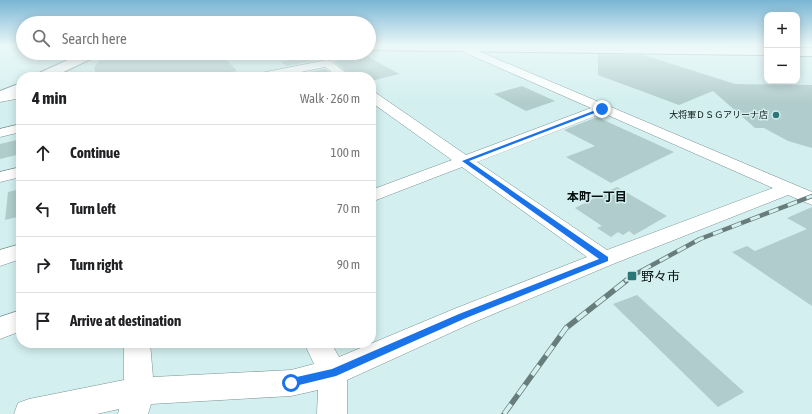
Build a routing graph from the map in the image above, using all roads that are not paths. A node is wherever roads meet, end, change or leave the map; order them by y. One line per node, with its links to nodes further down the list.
1 (69, 64): 5 (main road)
2 (321, 64): 6 (street)
3 (329, 64): 7 (street)
4 (500, 64): 12 (street)
5 (53, 72)
6 (285, 72)
7 (339, 72)
8 (16, 89): 10 (main road)
9 (16, 95): 10 (street)
10 (0, 97)
11 (376, 99): 15 (street)
12 (602, 109): 15 (street); 18 (street)
13 (16, 129): 14 (street)
14 (0, 133)
15 (465, 161): 19 (street); 23 (street)
16 (16, 173): 17 (street)
17 (0, 177)
18 (788, 189): 20 (street); 23 (street)
19 (376, 194)
20 (812, 199)
21 (16, 253): 22 (street)
22 (0, 258)
23 (605, 259): 28 (street)
24 (16, 322): 25 (street)
25 (0, 328)
26 (137, 348): 29 (street)
27 (320, 348): 28 (street)
28 (333, 373): 29 (street); 31 (street)
29 (136, 402): 30 (street)
30 (29, 414)
31 (332, 414)

